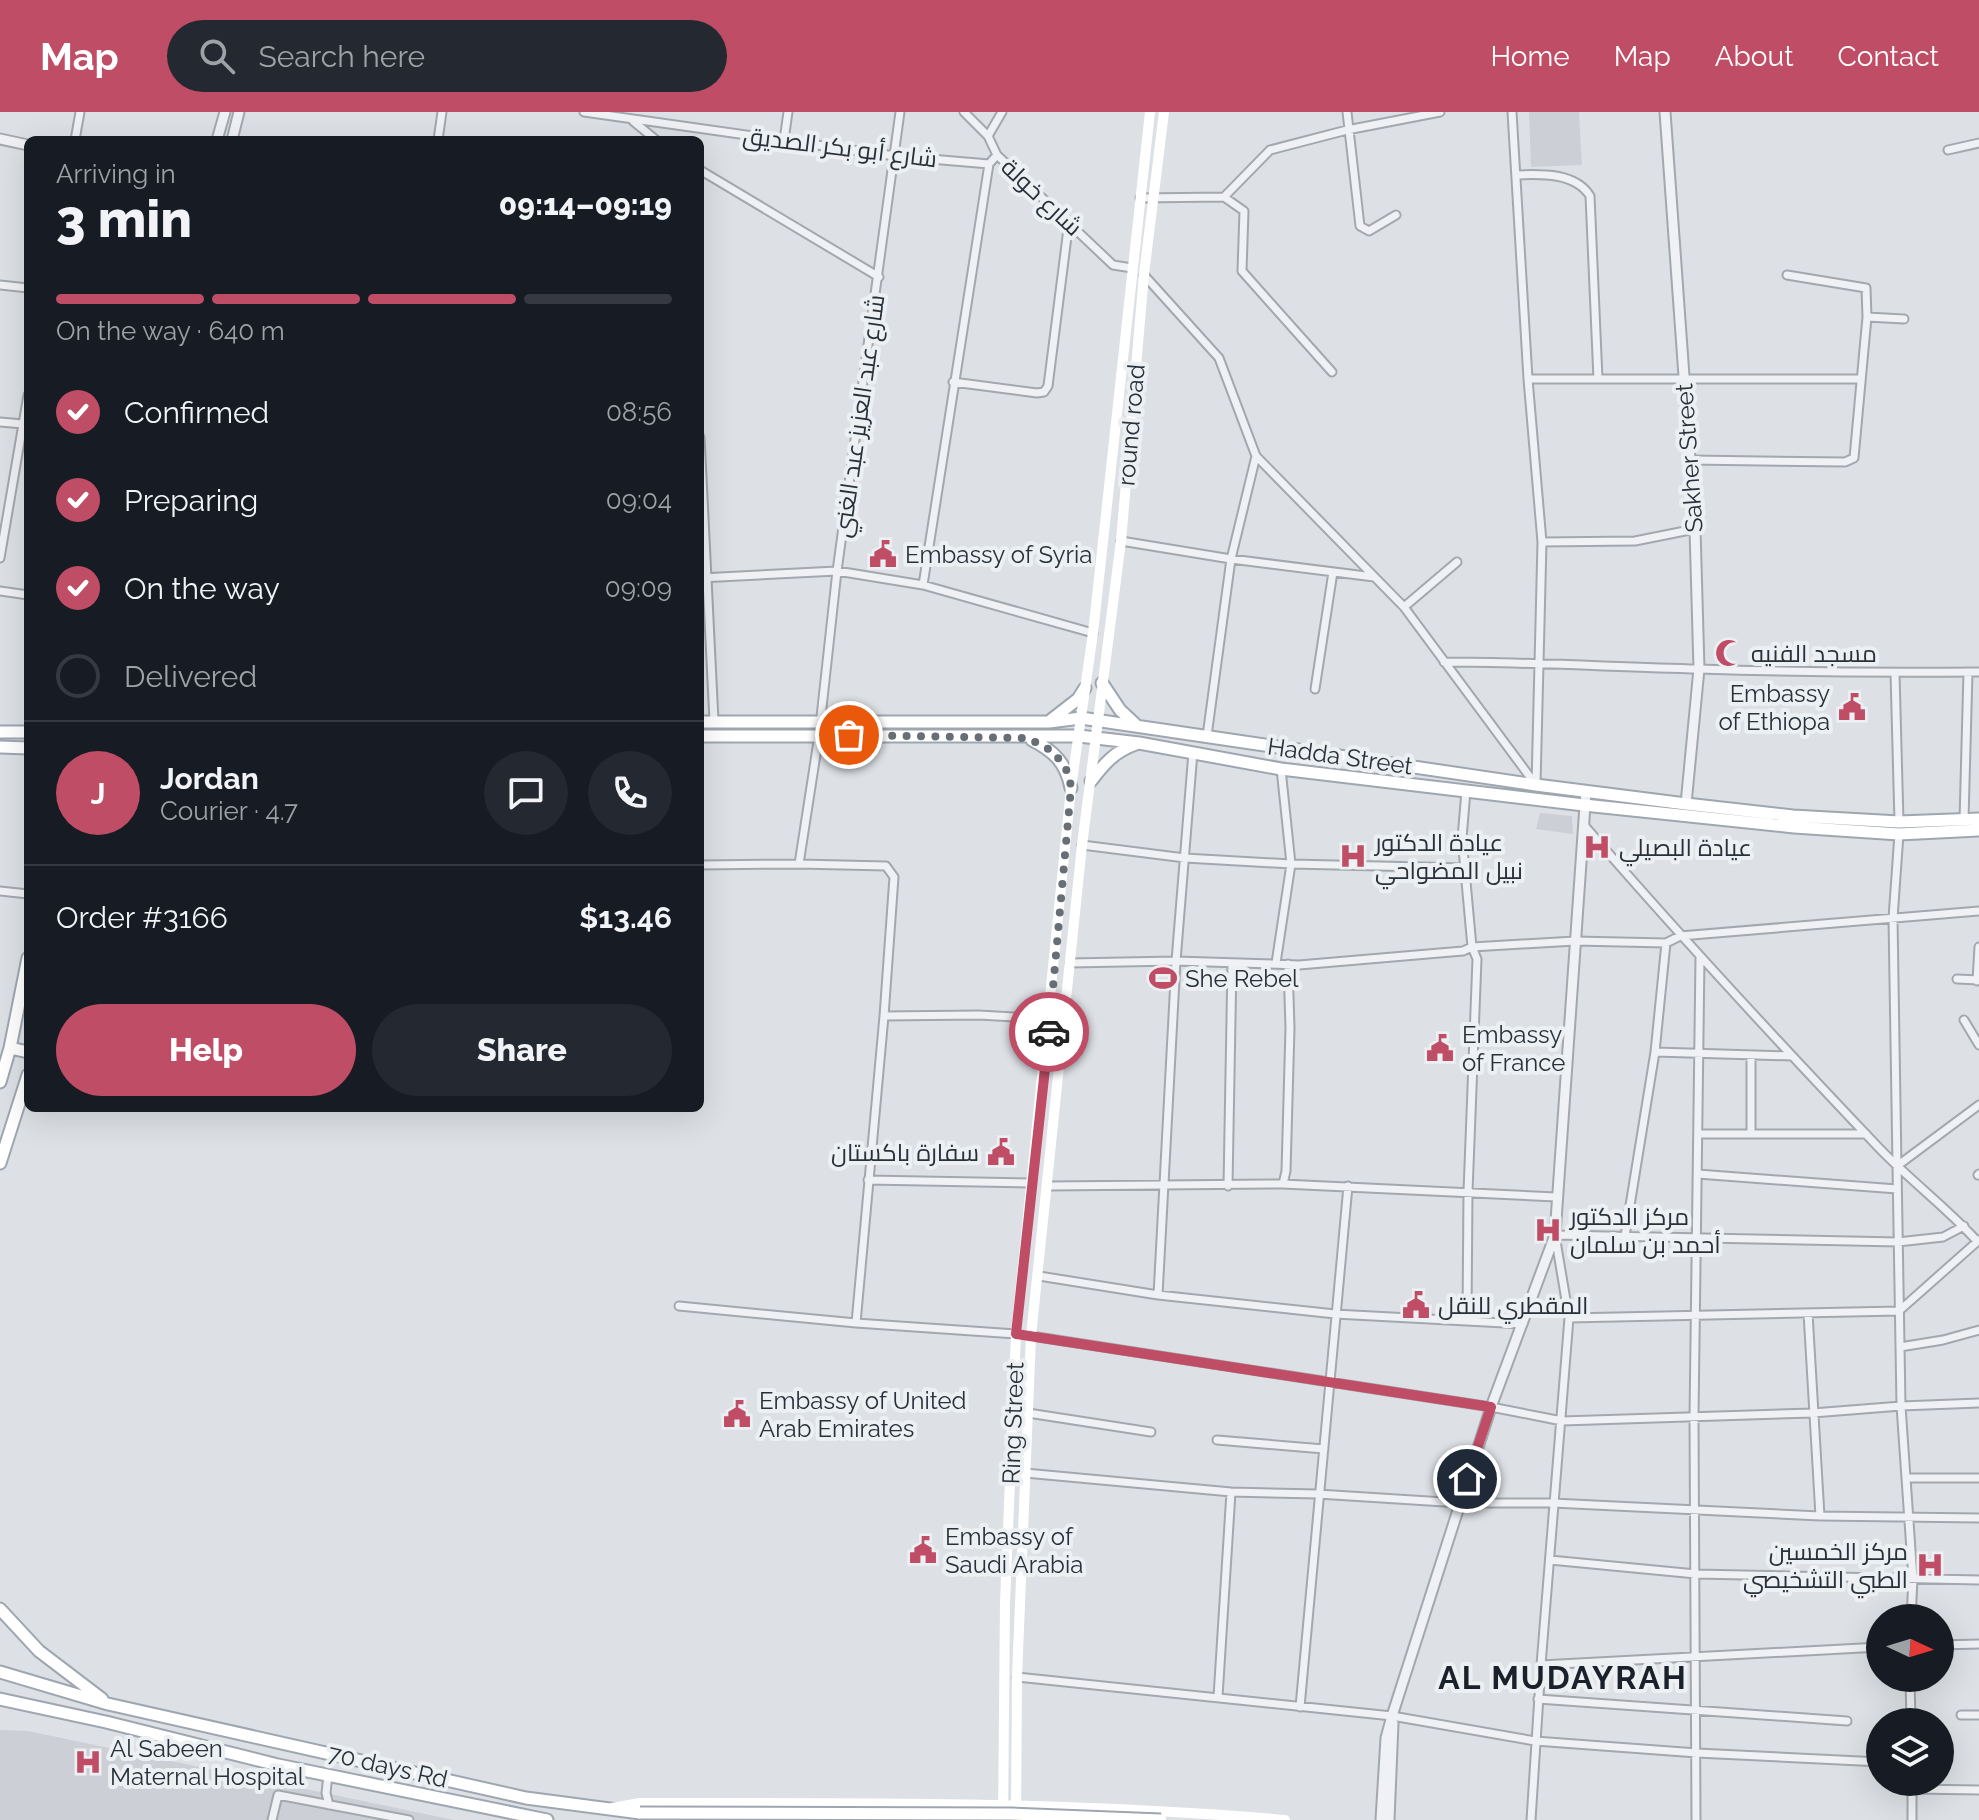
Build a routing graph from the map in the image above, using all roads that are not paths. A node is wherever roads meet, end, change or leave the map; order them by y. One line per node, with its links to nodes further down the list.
1 (80, 112): 18 (street)
2 (225, 112): 19 (street)
3 (239, 112): 20 (street)
4 (442, 112): 21 (street)
5 (584, 112): 16 (street, شارع أبو بكر الصديق)
6 (788, 112): 25 (street)
7 (900, 112): 30 (street, شارع عبد العزيز عبد الغني)
8 (964, 112): 23 (street, شارع خولة)
9 (1002, 112): 23 (street)
10 (1150, 112): 36 (main road, round road)
11 (1164, 112): 34 (main road, round road)
12 (1347, 112): 17 (street)
13 (1440, 112): 17 (street)
14 (1512, 112): 33 (street)
15 (1665, 112): 50 (street, Sakher Street)
16 (631, 119): 22 (street); 25 (street, شارع أبو بكر الصديق)
17 (1347, 130): 35 (street); 37 (street)
18 (76, 136)
19 (218, 136)
20 (233, 136)
21 (439, 136)
22 (651, 136)
23 (988, 136): 29 (street, شارع خولة)
24 (0, 139): 27 (street)
25 (784, 140): 30 (street, شارع أبو بكر الصديق)
26 (1979, 143): 28 (street)
27 (24, 144)
28 (1948, 150)
29 (997, 155): 31 (street); 38 (street, شارع خولة)
30 (895, 156): 31 (street, شارع أبو بكر الصديق); 42 (street, شارع عبد العزيز عبد الغني)
31 (989, 164): 52 (street)
32 (704, 172): 42 (street)
33 (1516, 175): 48 (street); 49 (street)
34 (1154, 196): 35 (street); 36 (street); 40 (main road, round road)
35 (1224, 197): 47 (street)
36 (1140, 198): 39 (main road, round road)
37 (1396, 215)
38 (1069, 221): 39 (street, شارع خولة); 52 (street)
39 (1132, 268): 72 (main road, round road)
40 (1144, 274): 56 (street); 59 (main road, round road)
41 (1787, 275): 45 (street)
42 (879, 277): 64 (street, شارع عبد العزيز عبد الغني)
43 (0, 285): 44 (street)
44 (24, 288)
45 (1867, 317): 46 (street); 51 (street)
46 (1904, 319)
47 (1332, 372)
48 (1528, 379): 49 (street); 60 (street)
49 (1598, 379): 50 (street)
50 (1684, 379): 51 (street); 57 (street, Sakher Street)
51 (1861, 379): 57 (street)
52 (953, 382): 68 (street)
53 (24, 418): 55 (street)
54 (0, 422): 55 (street)
55 (23, 424): 61 (street)
56 (1256, 456): 62 (street); 66 (street)
57 (1690, 460): 58 (street, Sakher Street)
58 (1695, 529): 60 (street); 75 (street, Sakher Street)
59 (1121, 541): 62 (street); 79 (main road, round road)
60 (1542, 542): 74 (street)
61 (0, 558)
62 (1231, 559): 65 (street); 94 (street)
63 (1457, 562): 71 (street)
64 (837, 571): 67 (street); 68 (street); 83 (street, شارع عبد العزيز عبد الغني)
65 (1333, 572): 66 (street); 81 (street)
66 (1374, 577): 71 (street)
67 (704, 578): 85 (street)
68 (923, 585): 72 (street)
69 (0, 591): 70 (street)
70 (24, 594)
71 (1404, 607): 73 (street)
72 (1093, 633): 80 (main road, round road)
73 (1444, 662): 74 (street); 103 (street)
74 (1540, 662): 75 (street); 103 (street)
75 (1699, 669): 78 (street); 107 (street, Sakher Street)
76 (1968, 672): 77 (street); 78 (street); 110 (street)
77 (1979, 672)
78 (1895, 673): 112 (street)
79 (1102, 683): 84 (main road, round road); 88 (main road)
80 (1085, 688): 82 (main road, round road); 87 (main road)
81 (1315, 689)
82 (1081, 718): 84 (main road, Hadda Street); 87 (main road, Hadda Street); 93 (main road, round road)
83 (821, 720): 85 (main road, Hadda Street); 87 (main road, Hadda Street); 91 (street, شارع عبد العزيز عبد الغني)
84 (1098, 720): 88 (main road, Hadda Street); 96 (main road, round road)
85 (714, 721): 86 (main road, Hadda Street)
86 (704, 722)
87 (1049, 722)
88 (1139, 726): 94 (main road, Hadda Street)
89 (0, 732): 90 (main road)
90 (24, 732)
91 (819, 735): 92 (main road, Hadda Street); 95 (main road, Hadda Street); 116 (street, شارع عبد العزيز عبد الغني)
92 (704, 736)
93 (1079, 736): 95 (main road, Hadda Street); 96 (main road, Hadda Street); 104 (main road, Ring Street)
94 (1207, 736): 103 (main road, Hadda Street)
95 (1028, 738): 104 (main road)
96 (1096, 738): 97 (main road, Hadda Street); 102 (main road, Ring Street)
97 (1139, 743): 100 (main road, Hadda Street); 102 (main road)
98 (0, 747): 99 (main road)
99 (24, 748)
100 (1193, 752): 101 (main road, Hadda Street); 115 (street)
101 (1281, 769): 105 (main road, Hadda Street); 117 (street)
102 (1091, 781): 114 (main road, Ring Street)
103 (1536, 785): 106 (main road, Hadda Street)
104 (1071, 788): 139 (main road, Ring Street)
105 (1466, 791): 108 (main road, Hadda Street); 119 (street)
106 (1586, 791): 107 (main road, Hadda Street); 108 (street)
107 (1686, 804): 112 (main road, Hadda Street)
108 (1584, 805): 111 (street); 112 (main road, Hadda Street)
109 (1979, 819): 110 (main road, Hadda Street)
110 (1964, 820): 112 (main road, Hadda Street)
111 (1582, 823): 124 (street); 125 (street)
112 (1899, 828): 113 (main road, Hadda Street); 123 (street)
113 (1979, 830)
114 (1082, 845): 115 (street); 131 (main road, Ring Street)
115 (1185, 858): 117 (street); 130 (street)
116 (799, 864): 118 (street); 138 (street)
117 (1291, 864): 119 (street); 133 (street)
118 (704, 865)
119 (1466, 868): 127 (street)
120 (0, 891): 121 (street)
121 (24, 894)
122 (1979, 911): 123 (street)
123 (1893, 918): 124 (street); 155 (street)
124 (1680, 936): 126 (street); 129 (street)
125 (1575, 941): 126 (street); 127 (street); 166 (street)
126 (1666, 943): 144 (street)
127 (1472, 947): 134 (street); 165 (street)
128 (1979, 947): 137 (street)
129 (1700, 957): 145 (street); 147 (street)
130 (1176, 961): 131 (street); 132 (street); 163 (street)
131 (1070, 963): 160 (main road, Ring Street)
132 (1232, 963): 133 (street); 161 (street)
133 (1276, 963): 134 (street)
134 (1288, 964): 159 (street)
135 (24, 978): 142 (main road)
136 (1957, 979): 137 (street)
137 (1978, 980)
138 (884, 1016): 139 (street); 157 (street)
139 (1050, 1019): 158 (main road, Ring Street)
140 (1964, 1020): 141 (street)
141 (1979, 1045)
142 (10, 1048): 143 (main road); 148 (main road)
143 (24, 1051)
144 (1655, 1052): 145 (street); 169 (street)
145 (1700, 1053): 146 (street); 151 (street)
146 (1751, 1055): 147 (street); 152 (street)
147 (1792, 1056): 153 (street)
148 (0, 1082)
149 (24, 1088): 154 (main road)
150 (1979, 1105): 155 (street)
151 (1698, 1134): 152 (street); 156 (street)
152 (1751, 1134): 153 (street)
153 (1866, 1134): 155 (street)
154 (0, 1163)
155 (1897, 1166): 164 (street); 167 (street)
156 (1698, 1174): 164 (street); 170 (street)
157 (868, 1180): 158 (street); 182 (street)
158 (1031, 1183): 185 (main road, Ring Street)
159 (1283, 1184): 161 (street); 162 (street)
160 (1048, 1186): 163 (street); 173 (main road, Ring Street)
161 (1228, 1186): 163 (street)
162 (1348, 1186): 165 (street); 178 (street)
163 (1165, 1187): 174 (street)
164 (1897, 1189): 172 (street)
165 (1468, 1192): 166 (street); 181 (street)
166 (1556, 1197): 168 (street)
167 (1964, 1226): 171 (street); 172 (street)
168 (1555, 1235): 169 (street); 180 (street); 183 (street)
169 (1625, 1236): 170 (street)
170 (1697, 1239): 172 (street); 179 (street)
171 (1978, 1240): 176 (street)
172 (1898, 1242): 176 (street)
173 (1039, 1276): 174 (street); 186 (main road, Ring Street)
174 (1158, 1295): 178 (street)
175 (679, 1306): 182 (street)
176 (1899, 1311): 177 (street); 187 (street)
177 (1808, 1313): 179 (street); 193 (street)
178 (1335, 1314): 181 (street); 188 (street)
179 (1696, 1316): 180 (street); 194 (street)
180 (1569, 1318): 195 (street)
181 (1467, 1319): 183 (street)
182 (856, 1323): 185 (street)
183 (1523, 1324): 191 (street)
184 (1979, 1330): 187 (street)
185 (1016, 1334): 186 (main road); 214 (main road, Ring Street)
186 (1031, 1336): 188 (street); 192 (main road, Ring Street)
187 (1900, 1347): 190 (street)
188 (1329, 1381): 191 (street); 198 (street)
189 (1979, 1403): 190 (street)
190 (1901, 1406): 193 (street); 200 (street)
191 (1491, 1407): 195 (street); 204 (street)
192 (1028, 1413): 196 (street); 199 (main road, Ring Street)
193 (1813, 1413): 194 (street); 207 (street)
194 (1694, 1418): 195 (street); 206 (street)
195 (1562, 1421): 205 (street)
196 (1151, 1432)
197 (1217, 1440): 198 (street)
198 (1324, 1449): 203 (street)
199 (1025, 1473): 202 (street); 215 (main road, Ring Street)
200 (1906, 1478): 201 (street); 208 (street)
201 (1979, 1478)
202 (1231, 1492): 203 (street); 227 (street)
203 (1318, 1494): 204 (street); 231 (street)
204 (1460, 1503): 205 (street); 235 (street)
205 (1553, 1503): 206 (street); 210 (street)
206 (1696, 1511): 207 (street); 211 (street)
207 (1820, 1516): 208 (street)
208 (1909, 1517): 209 (street); 212 (street)
209 (1979, 1518)
210 (1550, 1560): 211 (street); 224 (street)
211 (1696, 1574): 212 (street); 223 (street)
212 (1913, 1579): 213 (street); 217 (street)
213 (1979, 1580)
214 (1005, 1586): 215 (main road); 216 (main road, Ring Street)
215 (1022, 1590): 218 (main road, Ring Street)
216 (1005, 1603): 218 (main road); 241 (main road, Ring Street)
217 (1912, 1604)
218 (1021, 1607): 226 (main road, Ring Street)
219 (0, 1609): 230 (main road)
220 (1979, 1644): 221 (street)
221 (1954, 1645)
222 (1866, 1648): 223 (street)
223 (1695, 1658): 224 (street); 232 (street)
224 (1541, 1665): 228 (street)
225 (0, 1672): 230 (main road, 70 days Rd)
226 (1017, 1677): 227 (street); 242 (main road, Ring Street)
227 (1218, 1697): 231 (street)
228 (1538, 1699): 232 (street); 237 (street)
229 (2, 1700): 240 (main road)
230 (108, 1704): 254 (main road, 70 days Rd)
231 (1300, 1707): 235 (street)
232 (1696, 1710): 236 (street); 238 (street)
233 (1961, 1715): 234 (street)
234 (1979, 1715)
235 (1392, 1716): 237 (street); 266 (street); 267 (street)
236 (1847, 1721)
237 (1535, 1741): 238 (street); 268 (street)
238 (1697, 1753): 239 (street); 269 (street)
239 (1866, 1761)
240 (328, 1775): 250 (street); 255 (main road)
241 (1002, 1777): 247 (main road); 248 (main road, Ring Street)
242 (1015, 1778): 249 (main road, Ring Street); 251 (main road)
243 (1954, 1788): 244 (street)
244 (1979, 1790)
245 (1913, 1796): 270 (street)
246 (951, 1802): 247 (main road); 254 (main road); 260 (main road)
247 (985, 1803): 248 (main road)
248 (1003, 1804): 249 (main road); 261 (main road, Ring Street)
249 (1016, 1804): 251 (main road); 262 (main road, Ring Street)
250 (329, 1805): 253 (street); 256 (street)
251 (1037, 1805): 252 (main road)
252 (1081, 1806): 263 (main road); 265 (main road)
253 (340, 1809): 257 (street); 258 (street)
254 (603, 1809): 264 (main road, 70 days Rd, bridge)
255 (522, 1818): 259 (main road)
256 (272, 1820)
257 (338, 1820)
258 (409, 1820)
259 (547, 1820)
260 (965, 1820)
261 (1003, 1820)
262 (1016, 1820)
263 (1068, 1820)
264 (1161, 1820)
265 (1285, 1820)
266 (1381, 1820)
267 (1389, 1820)
268 (1531, 1820)
269 (1696, 1820)
270 (1912, 1820)

